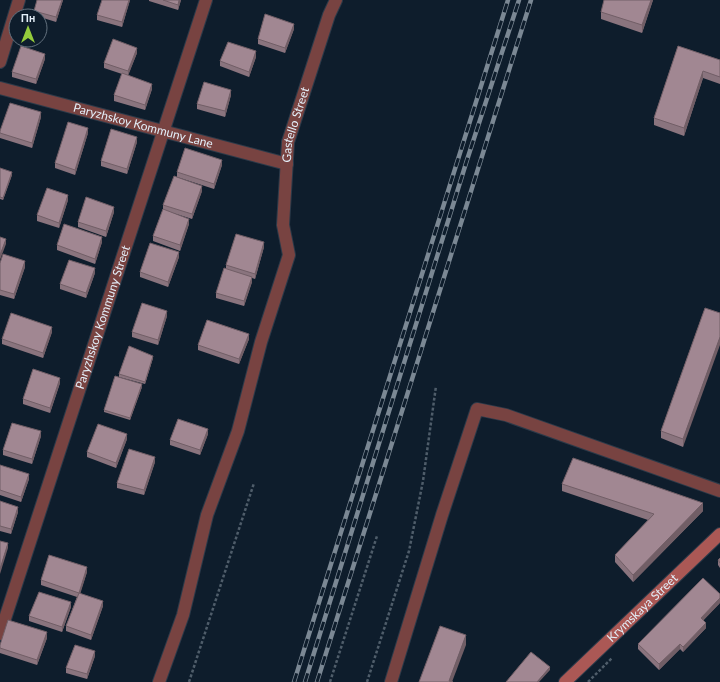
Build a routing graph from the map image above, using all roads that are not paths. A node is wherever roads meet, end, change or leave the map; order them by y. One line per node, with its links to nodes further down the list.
1 (19, 0): 4 (street)
2 (206, 0): 6 (street, Paryzhskoy Kommuny Street)
3 (336, 0): 7 (street, Gastello Street)
4 (0, 62)
5 (0, 88): 6 (street, Paryzhskoy Kommuny Lane)
6 (164, 132): 7 (street, Paryzhskoy Kommuny Lane); 10 (street, Paryzhskoy Kommuny Street)
7 (287, 164): 11 (street, Gastello Street)
8 (720, 491): 12 (street)
9 (720, 534): 13 (main road, Krymskaya Street)
10 (0, 634)
11 (159, 682)
12 (391, 682)
13 (565, 682)

